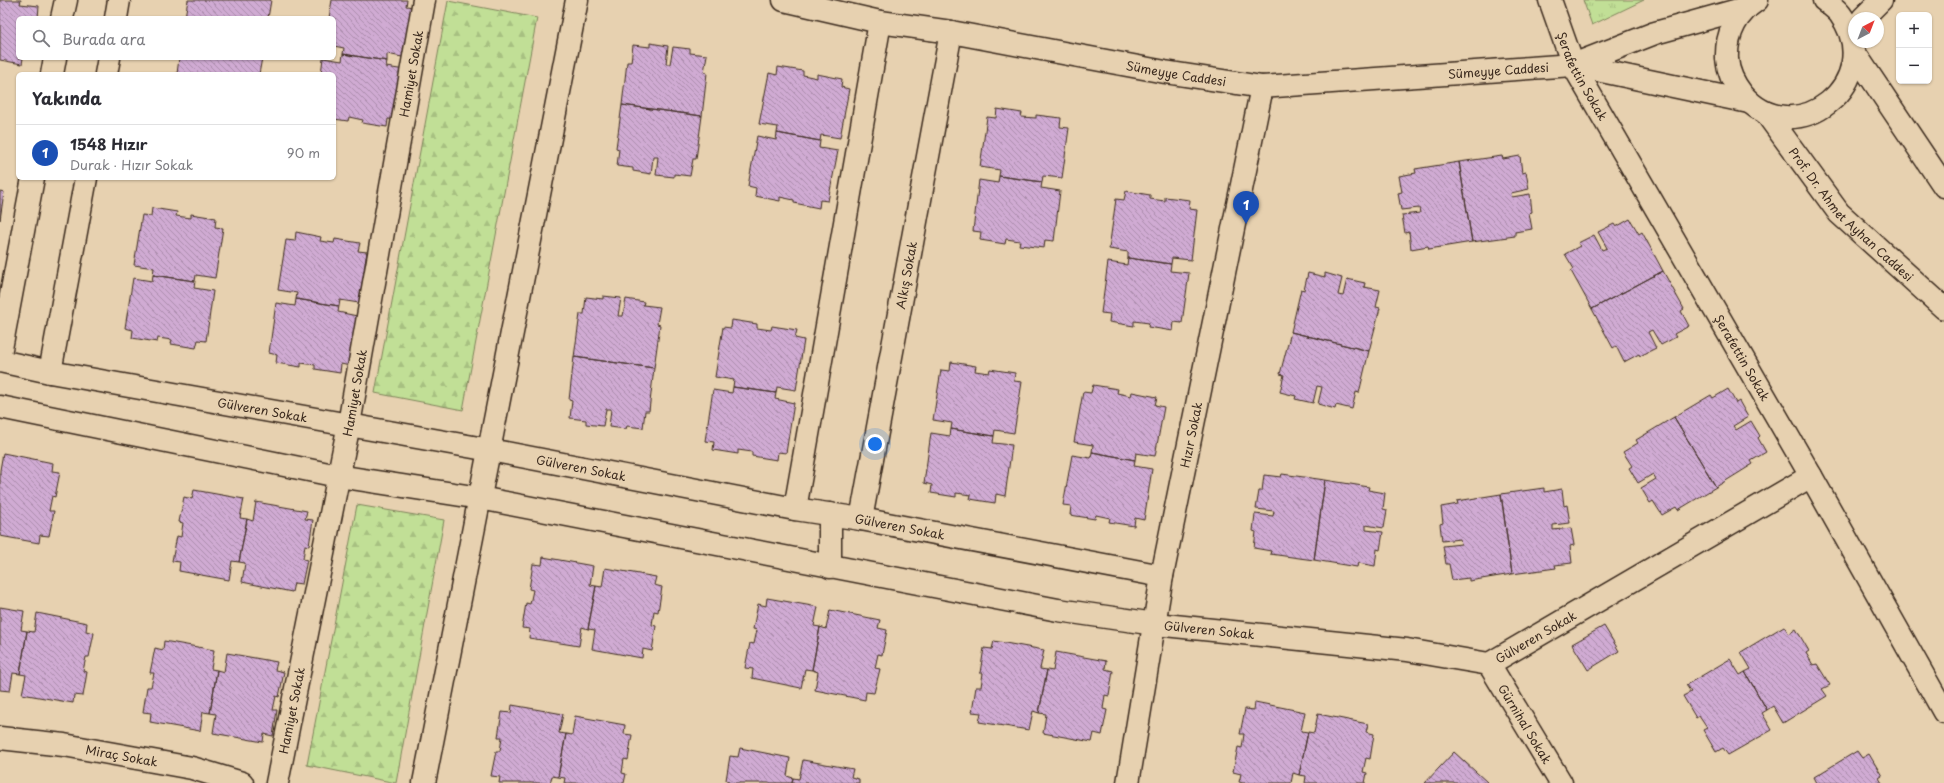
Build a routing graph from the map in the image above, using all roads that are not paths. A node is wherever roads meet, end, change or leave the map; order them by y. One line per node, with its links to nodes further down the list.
1 (66, 0): 11 (street)
2 (119, 0): 12 (street)
3 (424, 0): 33 (street, Hamiyet Sokak)
4 (577, 0): 34 (street)
5 (784, 0): 13 (street, Sümeyye Caddesi)
6 (1550, 0): 20 (street, Şerafettin Sokak)
7 (1824, 0): 14 (street)
8 (1881, 0): 10 (street)
9 (1751, 4): 20 (street, Sümeyye Caddesi); 24 (street, Prof. Dr. Ahmet Ayhan Caddesi)
10 (1871, 12)
11 (62, 16)
12 (116, 16)
13 (880, 22): 15 (street, Sümeyye Caddesi); 38 (street)
14 (1848, 23)
15 (951, 32): 23 (street, Sümeyye Caddesi); 40 (street, Alkış Sokak)
16 (1853, 48): 24 (street, Sümeyye Caddesi)
17 (1864, 48): 27 (street)
18 (55, 60): 21 (street)
19 (109, 60): 22 (street)
20 (1573, 65): 23 (street, Sümeyye Caddesi); 24 (street, Sümeyye Caddesi); 36 (street, Şerafettin Sokak)
21 (52, 72)
22 (106, 72)
23 (1262, 87): 42 (street, Hızır Sokak)
24 (1757, 107): 28 (street, Prof. Dr. Ahmet Ayhan Caddesi)
25 (33, 180): 29 (street)
26 (86, 180): 31 (street)
27 (1944, 186)
28 (1944, 308)
29 (0, 354)
30 (0, 361): 31 (street, Gülveren Sokak)
31 (50, 372): 33 (street, Gülveren Sokak)
32 (0, 407): 35 (street, Gülveren Sokak)
33 (349, 424): 34 (street, Gülveren Sokak); 35 (street, Hamiyet Sokak)
34 (490, 450): 37 (street); 38 (street, Gülveren Sokak)
35 (338, 476): 37 (street, Gülveren Sokak); 48 (street, Hamiyet Sokak)
36 (1811, 476): 44 (street, Gülveren Sokak); 45 (street, Şerafettin Sokak)
37 (480, 498): 41 (street, Gülveren Sokak); 49 (street)
38 (795, 509): 39 (street, Gülveren Sokak)
39 (830, 514): 40 (street, Gülveren Sokak); 41 (street)
40 (862, 519): 42 (street, Gülveren Sokak)
41 (830, 566): 43 (street, Gülveren Sokak)
42 (1162, 576): 43 (street, Hızır Sokak)
43 (1155, 624): 44 (street, Gülveren Sokak); 50 (street, Hızır Sokak)
44 (1489, 664): 51 (street, Gürnihal Sokak)
45 (1944, 712)
46 (0, 738): 47 (street, Miraç Sokak)
47 (242, 783)
48 (277, 783)
49 (424, 783)
50 (1128, 783)
51 (1561, 783)

